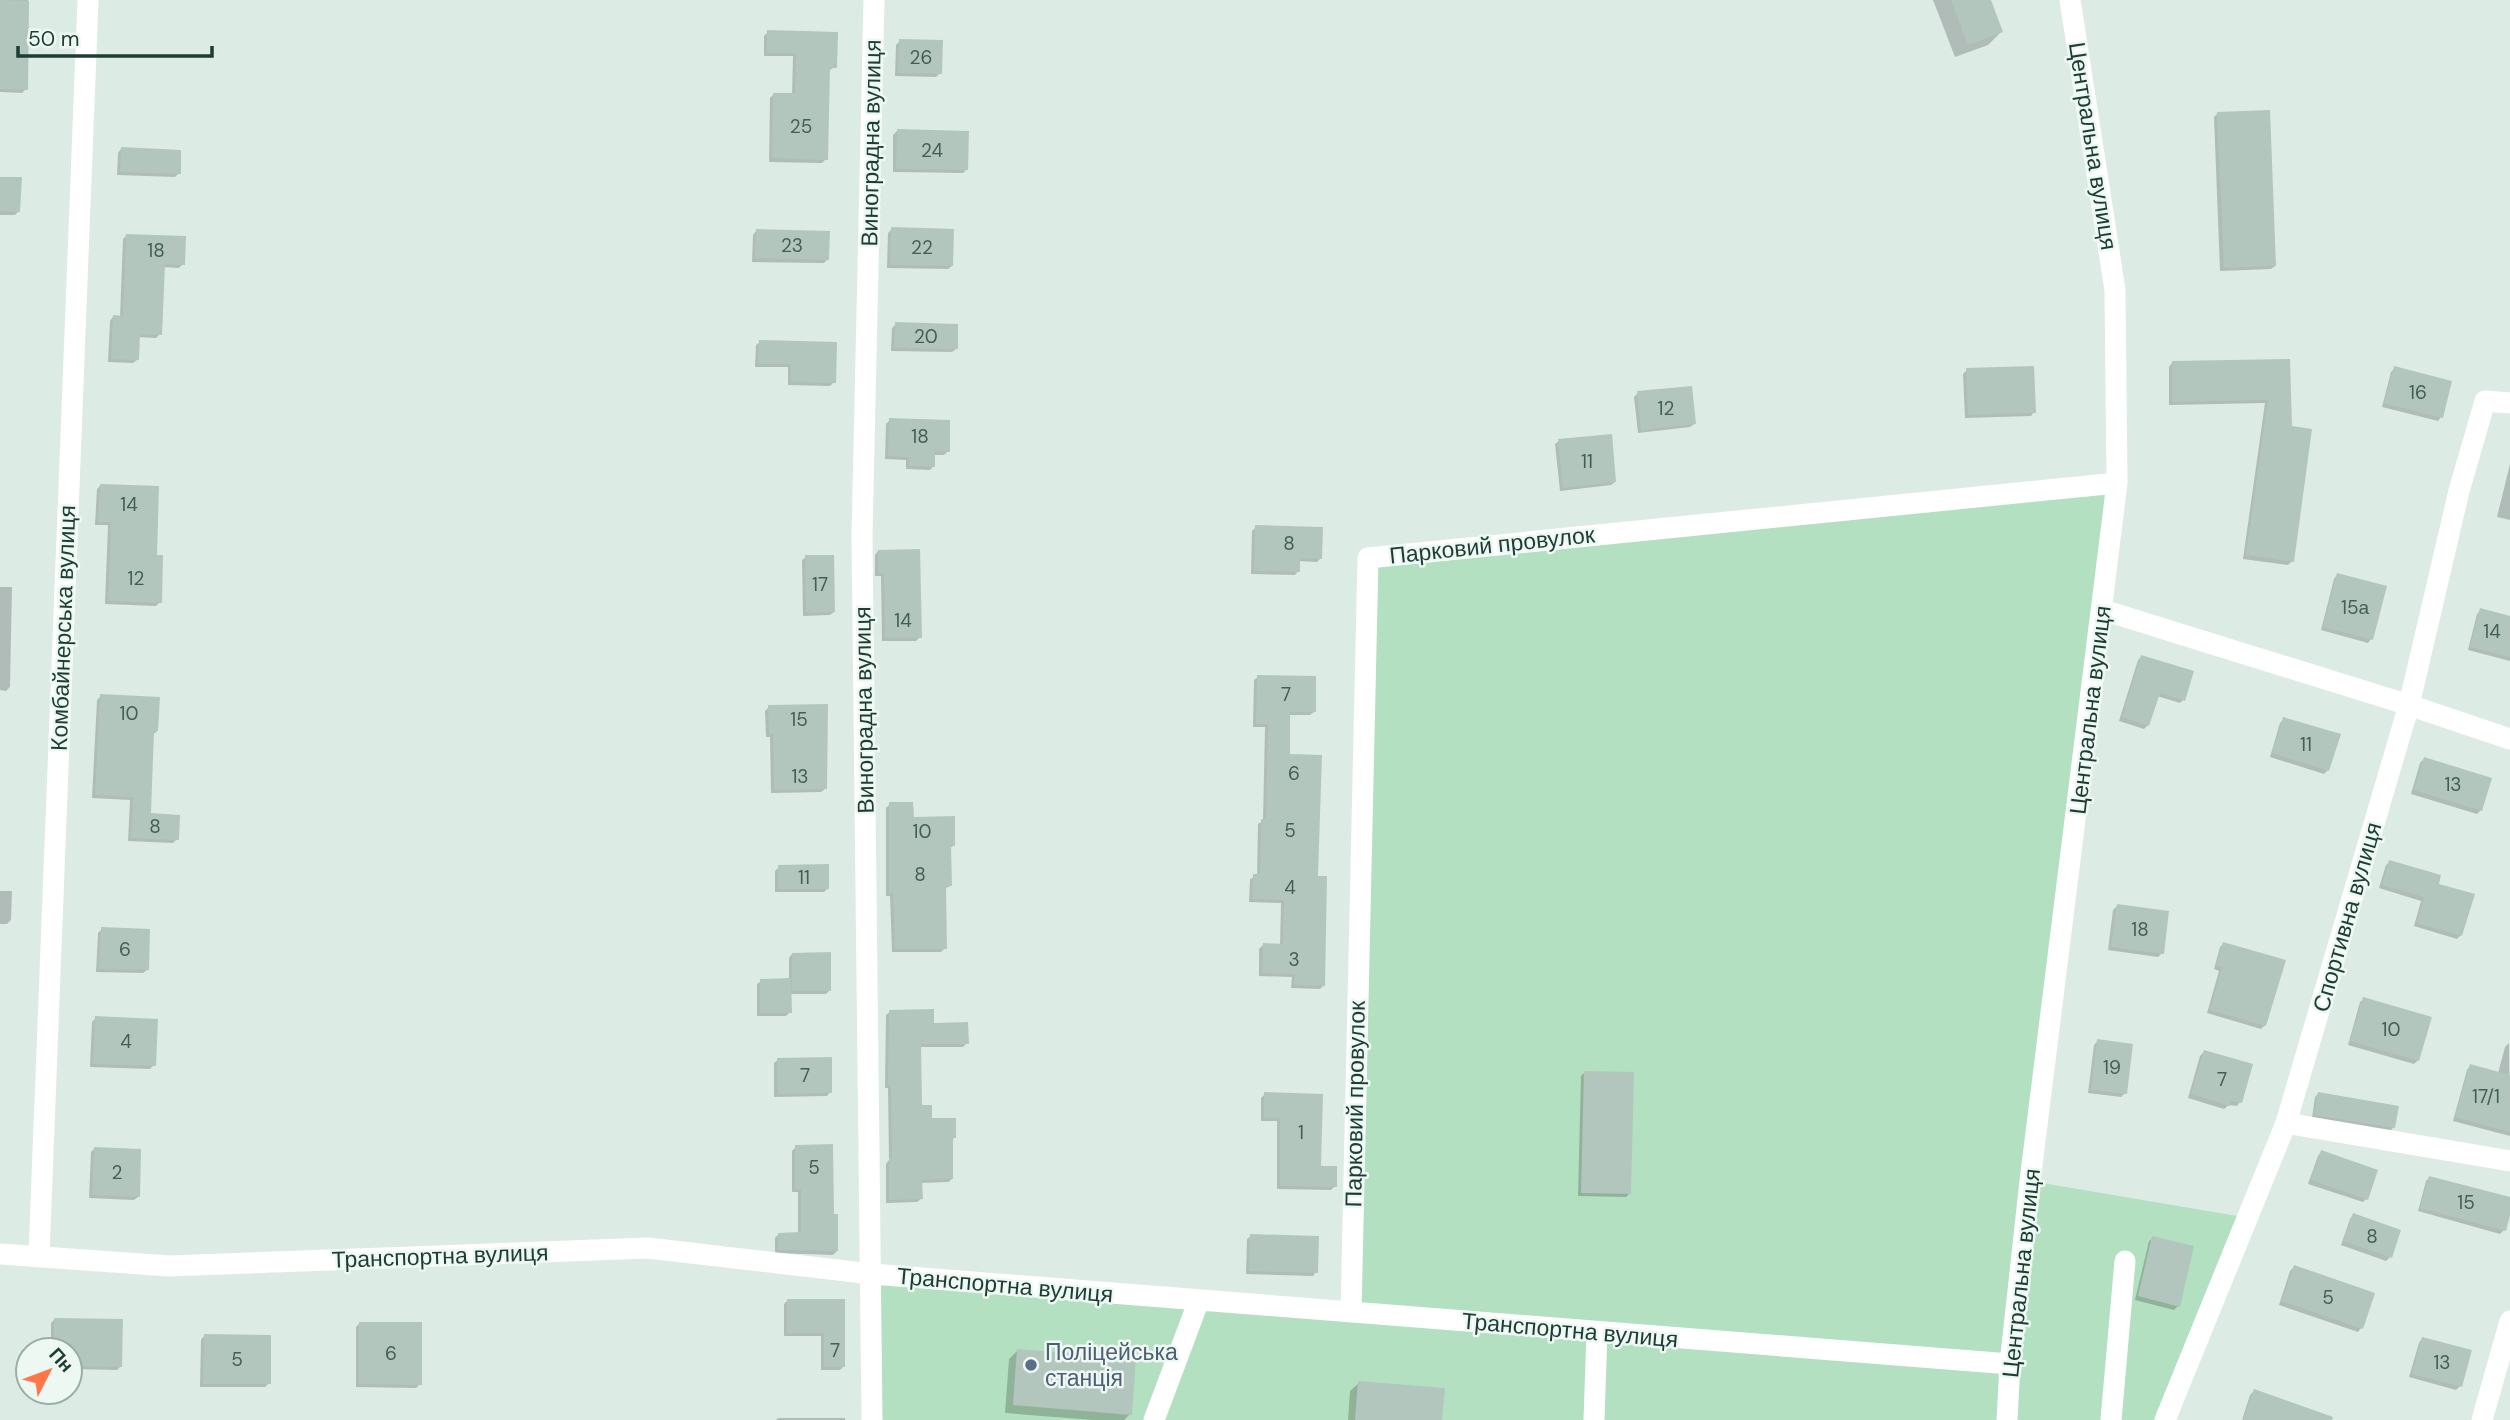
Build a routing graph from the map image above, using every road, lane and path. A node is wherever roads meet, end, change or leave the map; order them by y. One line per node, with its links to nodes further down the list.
1 (88, 0): 12 (street, Комбайнерська вулиця)
2 (874, 0): 14 (street, Виноградна вулиця)
3 (2070, 0): 5 (street, Центральна вулиця)
4 (2510, 403): 7 (street, Спортивна вулиця)
5 (2117, 483): 6 (street, Центральна вулиця); 16 (street, Парковий провулок)
6 (2103, 610): 7 (street); 19 (street, Центральна вулиця)
7 (2409, 705): 8 (street); 9 (street, Спортивна вулиця)
8 (2510, 738)
9 (2286, 1123): 10 (street); 25 (street, Спортивна вулиця)
10 (2510, 1161)
11 (0, 1254): 12 (street, Транспортна вулиця)
12 (39, 1255): 14 (street, Транспортна вулиця)
13 (2125, 1261): 24 (street)
14 (872, 1274): 15 (street, Транспортна вулиця); 20 (street, Виноградна вулиця)
15 (1199, 1300): 16 (street, Транспортна вулиця); 21 (street)
16 (1350, 1312): 18 (street, Транспортна вулиця)
17 (2510, 1321): 26 (street)
18 (1597, 1332): 19 (street, Транспортна вулиця); 22 (street)
19 (2010, 1364): 23 (street, Центральна вулиця)
20 (872, 1420)
21 (1154, 1420)
22 (1594, 1420)
23 (2007, 1420)
24 (2111, 1420)
25 (2165, 1420)
26 (2482, 1420)

